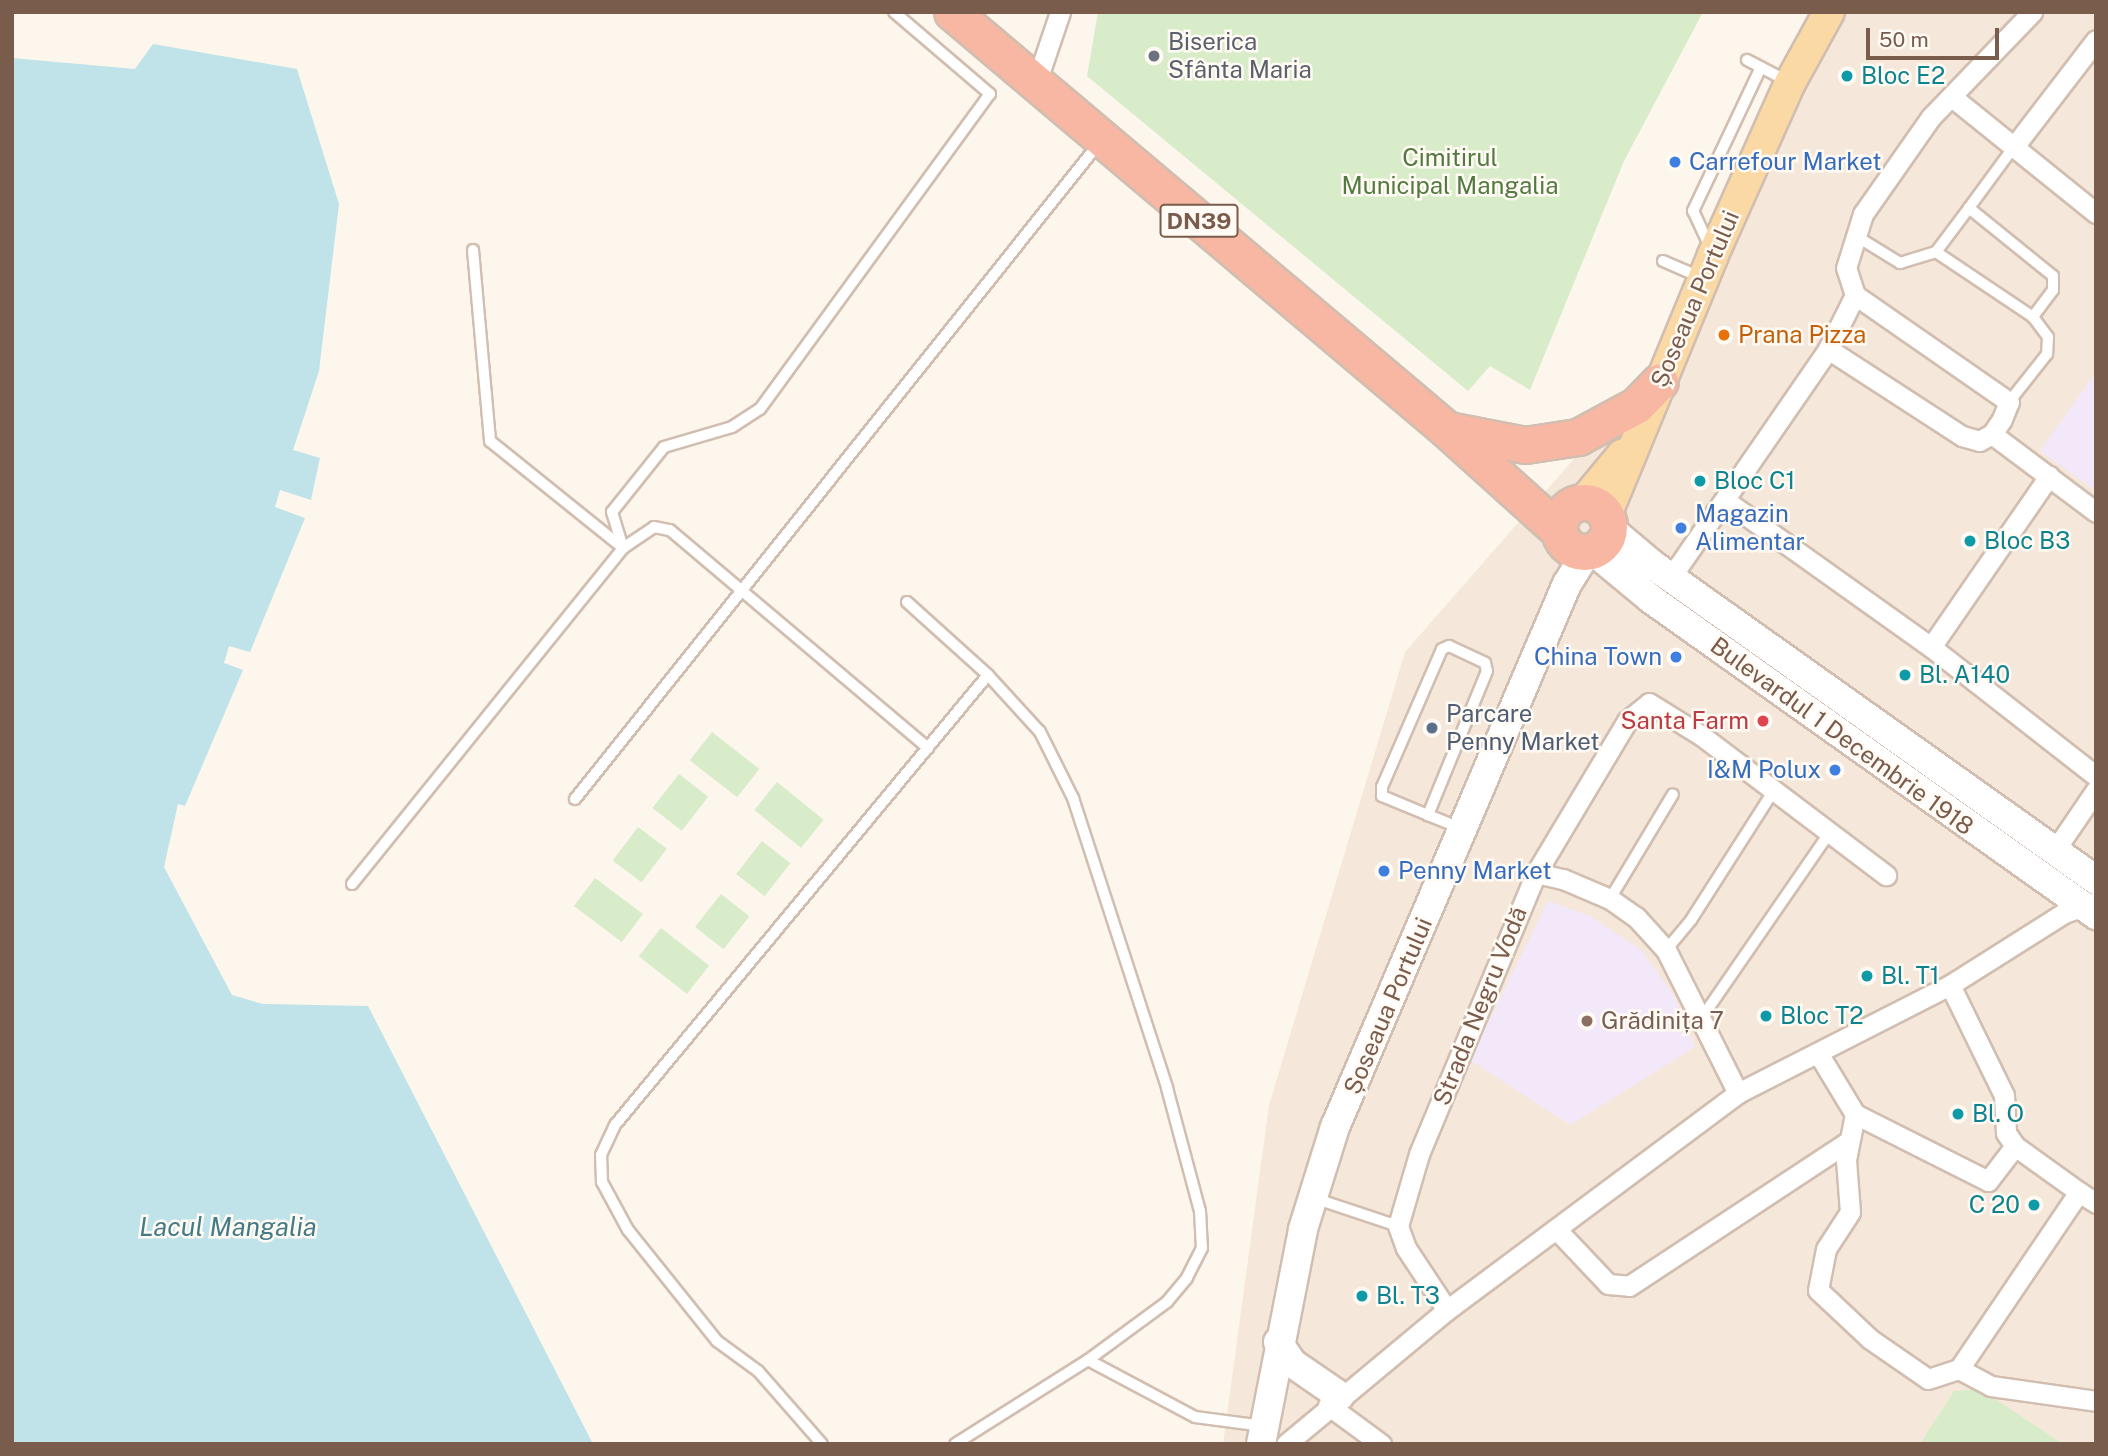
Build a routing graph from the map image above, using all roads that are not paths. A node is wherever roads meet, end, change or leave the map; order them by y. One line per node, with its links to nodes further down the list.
1 (894, 12): 32 (lane)
2 (952, 12): 9 (highway, Bulevardul 1 Decembrie 1918 / DN39)
3 (1060, 12): 9 (street)
4 (1829, 12): 10 (main road, Șoseaua Portului)
5 (2032, 12): 11 (street)
6 (2096, 40): 13 (street)
7 (1747, 60): 8 (lane)
8 (1761, 67): 10 (lane); 20 (lane)
9 (1036, 83): 12 (highway, Bulevardul 1 Decembrie 1918 / DN39)
10 (1790, 83): 20 (main road, Șoseaua Portului)
11 (1952, 97): 13 (street); 16 (street)
12 (1102, 139): 26 (highway, Bulevardul 1 Decembrie 1918 / DN39); 34 (lane)
13 (2013, 148): 14 (lane); 15 (street)
14 (1969, 208): 18 (lane); 22 (lane)
15 (2096, 212)
16 (1856, 236): 18 (lane); 21 (street)
17 (473, 250): 32 (lane)
18 (1936, 252): 22 (lane)
19 (1663, 261): 20 (lane)
20 (1709, 267): 24 (main road, Șoseaua Portului)
21 (1855, 295): 23 (street); 25 (street)
22 (2033, 317): 25 (lane)
23 (1828, 349): 27 (street); 29 (street)
24 (1660, 381): 26 (highway); 31 (main road, Șoseaua Portului)
25 (2009, 402): 27 (street)
26 (1447, 429): 31 (highway, Bulevardul 1 Decembrie 1918 / DN39)
27 (1992, 434): 28 (street)
28 (2049, 476): 30 (street); 36 (street)
29 (1726, 502): 33 (street); 36 (street)
30 (2096, 512)
31 (1585, 528): 33 (main road, Bulevardul 1 Decembrie 1918); 45 (main road, Șoseaua Portului); 53 (main road, Bulevardul 1 Decembrie 1918)
32 (623, 548): 34 (lane); 51 (lane)
33 (1671, 577): 47 (main road, Bulevardul 1 Decembrie 1918)
34 (742, 589): 38 (lane); 43 (lane)
35 (906, 603): 37 (lane)
36 (1931, 647): 39 (street)
37 (988, 675): 38 (lane); 68 (lane)
38 (928, 748): 73 (lane)
39 (2096, 776)
40 (1774, 790): 46 (street); 48 (street, Strada Negru Vodă); 54 (lane)
41 (2096, 790): 47 (street)
42 (1673, 794): 52 (lane)
43 (575, 799)
44 (1428, 815): 44 (lane); 45 (lane)
45 (1464, 830): 63 (main road, Șoseaua Portului)
46 (1830, 832): 49 (street); 56 (lane)
47 (2053, 853): 50 (main road, Bulevardul 1 Decembrie 1918)
48 (1536, 873): 52 (street); 64 (street, Strada Negru Vodă)
49 (1886, 875)
50 (2096, 880)
51 (352, 884)
52 (1610, 899): 54 (street)
53 (2091, 908): 55 (street)
54 (1666, 950): 56 (street)
55 (1950, 985): 57 (street); 61 (street)
56 (1699, 1021): 58 (street)
57 (1818, 1053): 58 (street); 59 (street)
58 (1738, 1093): 65 (street)
59 (1854, 1114): 60 (street); 61 (street)
60 (1847, 1142): 65 (street); 69 (street)
61 (2015, 1146): 62 (street)
62 (2088, 1197): 69 (street)
63 (1313, 1198): 64 (lane); 67 (main road, Șoseaua Portului)
64 (1398, 1226): 66 (street)
65 (1557, 1230): 66 (street)
66 (1447, 1310): 70 (street)
67 (1278, 1342): 70 (main road); 72 (main road, Șoseaua Portului)
68 (1088, 1360): 72 (lane); 74 (lane)
69 (1959, 1369): 71 (street)
70 (1334, 1400): 75 (street); 76 (street)
71 (2096, 1401)
72 (1263, 1435)
73 (822, 1444)
74 (955, 1444)
75 (1286, 1444)
76 (1381, 1444)

